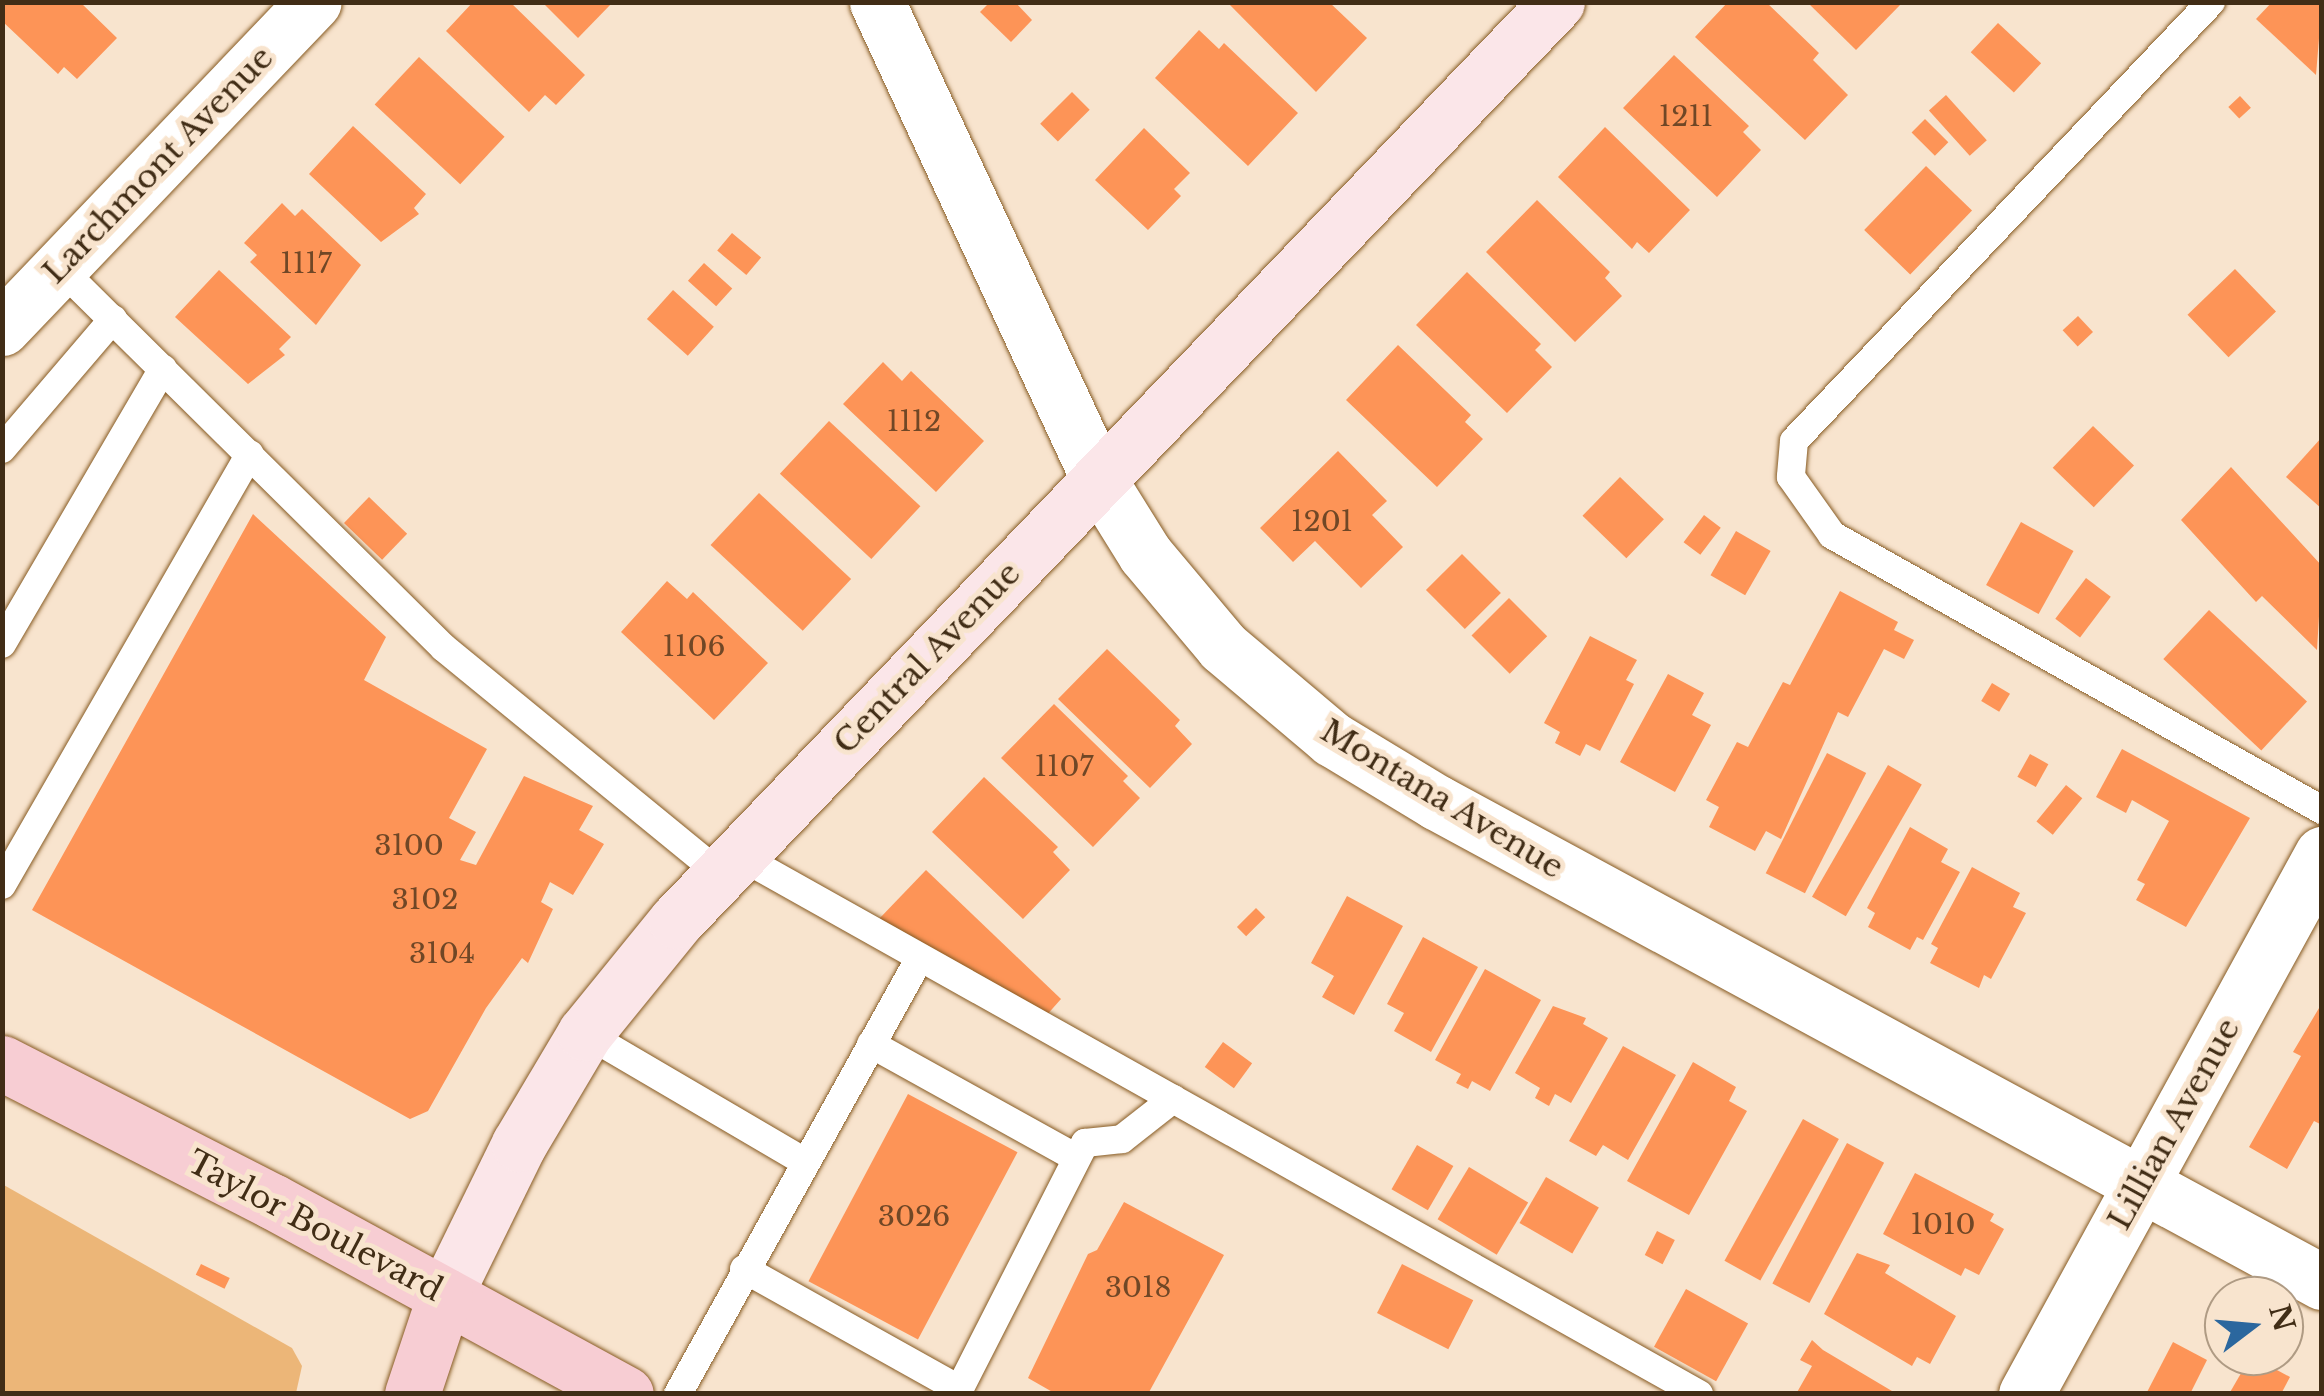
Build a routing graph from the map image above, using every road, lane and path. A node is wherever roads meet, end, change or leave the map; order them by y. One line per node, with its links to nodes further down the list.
1 (314, 2): 5 (street, Larchmont Avenue)
2 (876, 2): 11 (street, Montana Avenue)
3 (1557, 2): 11 (street, Central Avenue)
4 (2211, 2): 13 (lane)
5 (60, 268): 6 (lane); 7 (street, Larchmont Avenue)
6 (113, 318): 8 (lane); 9 (lane)
7 (2, 328)
8 (163, 369): 10 (lane); 12 (lane)
9 (2, 449)
10 (250, 454): 15 (lane); 16 (lane)
11 (1100, 480): 15 (street, Central Avenue); 24 (street, Montana Avenue)
12 (2, 644)
13 (2322, 810)
14 (2322, 854): 24 (street, Lillian Avenue)
15 (729, 864): 17 (lane); 18 (street, Central Avenue)
16 (2, 885)
17 (918, 960): 19 (lane); 21 (lane)
18 (586, 1033): 23 (lane); 27 (street, Central Avenue)
19 (870, 1044): 22 (lane); 23 (lane)
20 (2, 1064): 27 (main road, Taylor Boulevard)
21 (1173, 1099): 22 (lane); 32 (lane)
22 (1076, 1158): 28 (lane)
23 (805, 1162): 25 (lane)
24 (2141, 1184): 26 (street, Montana Avenue); 33 (street, Lillian Avenue)
25 (744, 1269): 28 (lane); 31 (lane)
26 (2322, 1282)
27 (445, 1294): 29 (main road, Central Avenue); 30 (main road, Taylor Boulevard)
28 (958, 1391)
29 (412, 1394)
30 (626, 1394)
31 (678, 1394)
32 (1698, 1394)
33 (2026, 1394)

